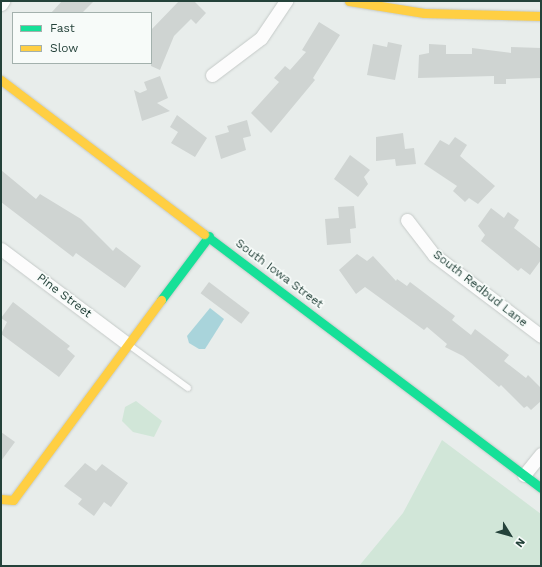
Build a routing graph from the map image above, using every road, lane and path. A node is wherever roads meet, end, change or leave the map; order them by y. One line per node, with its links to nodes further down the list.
1 (3, 1): 4 (street)
2 (286, 1): 6 (street)
3 (349, 1): 5 (street)
4 (1, 4)
5 (541, 16)
6 (212, 75)
7 (1, 80): 9 (street, South Iowa Street)
8 (406, 220): 11 (street, South Redbud Lane)
9 (209, 236): 12 (street); 15 (street, South Iowa Street)
10 (1, 249): 12 (street, Pine Street)
11 (541, 336)
12 (126, 343): 13 (lane); 17 (street)
13 (188, 388)
14 (541, 454): 15 (street)
15 (524, 475): 16 (street, South Iowa Street)
16 (541, 488)
17 (1, 499)

